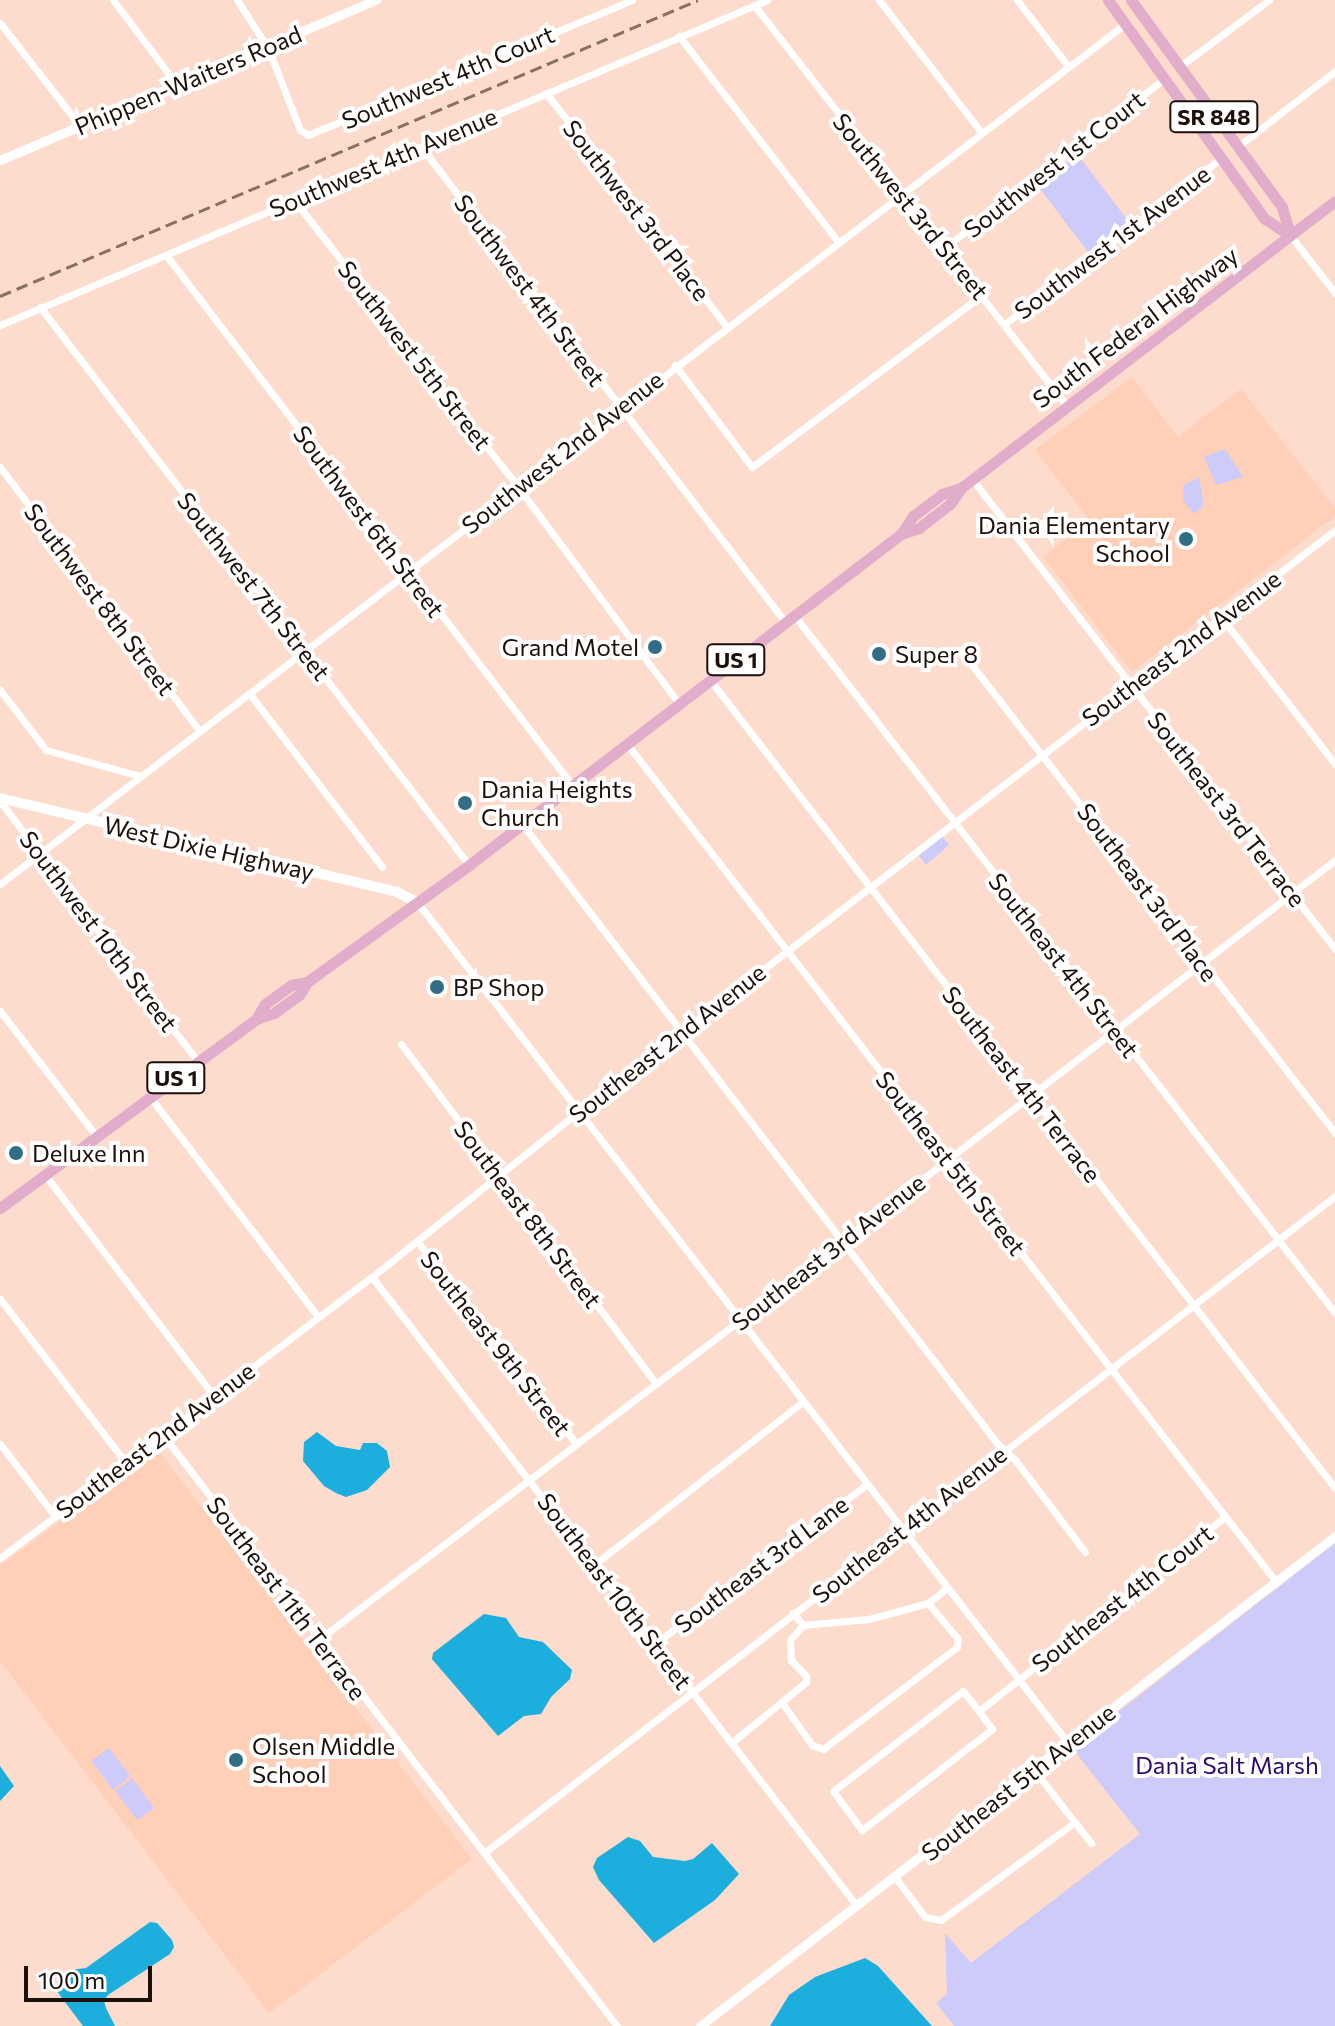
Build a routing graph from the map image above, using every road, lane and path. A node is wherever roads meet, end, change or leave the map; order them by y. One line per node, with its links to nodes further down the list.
1 (113, 0): 20 (street)
2 (237, 0): 15 (street)
3 (376, 0): 15 (street, Phippen-Waiters Road)
4 (632, 0): 15 (street, Southwest 4th Court)
5 (767, 0): 11 (street, Southwest 4th Avenue)
6 (879, 0): 23 (street)
7 (1017, 0): 16 (street)
8 (1108, 0): 13 (main road, SR 848)
9 (1131, 0): 17 (main road, SR 848)
10 (1269, 0): 17 (street)
11 (754, 5): 14 (street, Southwest 4th Avenue); 28 (street, Southwest 3rd Street)
12 (0, 23): 22 (street)
13 (1126, 23): 16 (street, Southwest 2nd Avenue); 19 (main road, SR 848)
14 (679, 36): 21 (street, Southwest 4th Avenue); 32 (street)
15 (268, 48): 20 (street, Phippen-Waiters Road)
16 (1068, 66): 23 (street, Southwest 2nd Avenue)
17 (1179, 67): 25 (main road, SR 848)
18 (1335, 71): 25 (street)
19 (1165, 78): 27 (main road, SR 848); 33 (street, Southwest 1st Court)
20 (177, 85): 22 (street, Phippen-Waiters Road)
21 (546, 93): 24 (street, Southwest 4th Avenue); 40 (street, Southwest 3rd Place)
22 (80, 126): 26 (street, Phippen-Waiters Road)
23 (981, 132): 28 (street, Southwest 2nd Avenue)
24 (422, 148): 29 (street, Southwest 4th Avenue); 43 (street, Southwest 4th Street)
25 (1236, 148): 31 (main road, SR 848)
26 (0, 160)
27 (1219, 160): 31 (main road, SR 848); 38 (street, Southwest 1st Avenue)
28 (899, 195): 32 (street, Southwest 2nd Avenue); 33 (street, Southwest 3rd Street)
29 (294, 200): 34 (street, Southwest 4th Avenue); 46 (street, Southwest 5th Street)
30 (1335, 201): 31 (main road, South Federal Highway / US 1)
31 (1290, 235): 35 (street); 42 (main road, South Federal Highway / US 1)
32 (838, 242): 40 (street, Southwest 2nd Avenue)
33 (943, 249): 36 (street, Southwest 3rd Street)
34 (166, 255): 37 (street, Southwest 4th Avenue); 48 (street, Southwest 6th Street)
35 (1335, 293)
36 (982, 295): 38 (street, Southwest 3rd Street); 41 (street, Southwest 1st Avenue)
37 (40, 307): 39 (street, Southwest 4th Avenue); 51 (street, Southwest 7th Street)
38 (1005, 324): 42 (street, Southwest 3rd Street)
39 (0, 325)
40 (727, 327): 41 (street, Southwest 2nd Avenue)
41 (675, 365): 43 (street, Southwest 2nd Avenue)
42 (1067, 406): 45 (main road, South Federal Highway / US 1)
43 (619, 408): 46 (street, Southwest 2nd Avenue); 50 (street, Southwest 4th Street)
44 (0, 467): 58 (street, Southwest 8th Street)
45 (972, 479): 50 (main road, South Federal Highway / US 1); 54 (street, Southeast 3rd Terrace)
46 (518, 487): 48 (street, Southwest 2nd Avenue); 57 (street, Southwest 5th Street)
47 (1335, 531): 49 (street, Southeast 2nd Avenue)
48 (407, 571): 51 (street, Southwest 2nd Avenue); 63 (street, Southwest 6th Street)
49 (1221, 617): 54 (street, Southeast 2nd Avenue); 61 (street)
50 (790, 619): 53 (main road, South Federal Highway / US 1); 66 (street, Southeast 4th Street)
51 (304, 651): 56 (street, Southwest 2nd Avenue); 70 (street, Southwest 7th Street)
52 (961, 651): 60 (street, Southeast 3rd Place)
53 (710, 680): 57 (main road, South Federal Highway / US 1); 73 (street, Southeast 4th Terrace)
54 (1130, 686): 60 (street, Southeast 2nd Avenue); 74 (street, Southeast 3rd Terrace)
55 (0, 690): 62 (street)
56 (249, 693): 58 (street, Southwest 2nd Avenue); 71 (street)
57 (679, 704): 59 (main road, South Federal Highway / US 1)
58 (200, 731): 62 (street, Southwest 2nd Avenue)
59 (627, 744): 63 (main road, South Federal Highway / US 1); 77 (street, Southeast 5th Street)
60 (1043, 754): 66 (street, Southeast 2nd Avenue); 78 (street, Southeast 3rd Place)
61 (1335, 764)
62 (140, 776): 65 (street, Southwest 2nd Avenue)
63 (572, 785): 67 (main road, South Federal Highway / US 1)
64 (0, 800): 65 (main road, West Dixie Highway); 68 (street, Southwest 10th Street)
65 (87, 819): 68 (street, Southwest 2nd Avenue); 75 (main road, West Dixie Highway)
66 (954, 822): 73 (street, Southeast 2nd Avenue); 81 (street, Southeast 4th Street)
67 (522, 824): 70 (main road, South Federal Highway / US 1); 80 (street)
68 (40, 854): 72 (street, Southwest 2nd Avenue); 83 (street, Southwest 10th Street)
69 (1335, 860): 74 (street, Southeast 3rd Avenue)
70 (469, 865): 75 (main road, South Federal Highway / US 1)
71 (381, 866)
72 (0, 884)
73 (870, 887): 77 (street, Southeast 2nd Avenue); 84 (street, Southeast 4th Terrace)
74 (1291, 893): 76 (street, Southeast 3rd Terrace); 78 (street, Southeast 3rd Avenue)
75 (417, 902): 83 (main road, South Federal Highway / US 1); 86 (street)
76 (1335, 949)
77 (787, 950): 80 (street, Southeast 2nd Avenue); 89 (street, Southeast 5th Street)
78 (1201, 964): 81 (street, Southeast 3rd Avenue); 87 (street, Southeast 3rd Place)
79 (0, 1011): 88 (street)
80 (682, 1031): 86 (street, Southeast 2nd Avenue); 95 (street)
81 (1116, 1032): 84 (street, Southeast 3rd Avenue); 94 (street, Southeast 4th Street)
82 (401, 1044): 91 (street, Southeast 8th Street)
83 (198, 1062): 85 (main road, South Federal Highway / US 1)
84 (1031, 1096): 89 (street, Southeast 3rd Avenue); 99 (street, Southeast 4th Terrace)
85 (150, 1097): 88 (main road, South Federal Highway / US 1); 101 (street)
86 (579, 1111): 91 (street, Southeast 2nd Avenue); 102 (street)
87 (1335, 1133)
88 (97, 1137): 90 (main road, South Federal Highway / US 1)
89 (949, 1159): 95 (street, Southeast 3rd Avenue); 103 (street, Southeast 5th Street)
90 (45, 1175): 93 (main road, South Federal Highway / US 1); 105 (street)
91 (499, 1175): 96 (street, Southeast 2nd Avenue); 104 (street, Southeast 8th Street)
92 (1335, 1196): 94 (street, Southeast 4th Avenue)
93 (0, 1208)
94 (1278, 1239): 99 (street, Southeast 4th Avenue); 100 (street, Southeast 4th Street)
95 (843, 1240): 102 (street, Southeast 3rd Avenue); 110 (street)
96 (417, 1241): 97 (street, Southeast 2nd Avenue); 109 (street, Southeast 9th Street)
97 (372, 1277): 101 (street, Southeast 2nd Avenue); 112 (street, Southeast 10th Street)
98 (0, 1299): 111 (street)
99 (1194, 1307): 103 (street, Southeast 4th Avenue); 114 (street, Southeast 4th Terrace)
100 (1335, 1313)
101 (318, 1317): 105 (street, Southeast 2nd Avenue)
102 (739, 1321): 104 (street, Southeast 3rd Avenue); 106 (street)
103 (1110, 1370): 110 (street, Southeast 4th Avenue); 116 (street, Southeast 5th Street)
104 (656, 1384): 109 (street, Southeast 3rd Avenue)
105 (213, 1395): 107 (street, Southeast 2nd Avenue)
106 (802, 1402): 113 (street); 121 (street)
107 (163, 1435): 111 (street, Southeast 2nd Avenue); 127 (street, Southeast 11th Terrace)
108 (0, 1444): 115 (street)
109 (576, 1444): 112 (street, Southeast 3rd Avenue)
110 (1005, 1451): 117 (street, Southeast 4th Avenue); 119 (street)
111 (126, 1463): 115 (street, Southeast 2nd Avenue)
112 (529, 1479): 121 (street, Southeast 10th Street); 127 (street, Southeast 3rd Avenue)
113 (866, 1485): 117 (street); 128 (street, Southeast 3rd Lane)
114 (1335, 1488)
115 (55, 1516): 120 (street, Southeast 2nd Avenue)
116 (1225, 1517): 122 (street, Southeast 5th Street); 129 (street, Southeast 4th Court)
117 (901, 1530): 123 (street); 125 (street, Southeast 4th Avenue)
118 (1335, 1536): 122 (street, Southeast 5th Avenue)
119 (1085, 1552)
120 (0, 1558)
121 (595, 1564): 128 (street, Southeast 10th Street)
122 (1276, 1582): 134 (street, Southeast 5th Avenue)
123 (947, 1588): 124 (street); 129 (street)
124 (928, 1603): 126 (street); 131 (street)
125 (793, 1613): 126 (street); 130 (street, Southeast 4th Avenue)
126 (803, 1625): 131 (street)
127 (318, 1640): 138 (street, Southeast 11th Terrace)
128 (656, 1643): 130 (street, Southeast 10th Street)
129 (1018, 1679): 132 (street, Southeast 4th Court); 134 (street)
130 (692, 1691): 133 (street, Southeast 10th Street); 138 (street, Southeast 4th Avenue)
131 (782, 1703): 133 (street)
132 (979, 1711): 132 (street)
133 (731, 1743): 140 (street, Southeast 10th Street)
134 (1068, 1743): 135 (street, Southeast 5th Avenue)
135 (1034, 1770): 136 (street); 139 (street, Southeast 5th Avenue)
136 (1075, 1822): 137 (street); 139 (street)
137 (1091, 1843)
138 (484, 1853): 141 (street, Southeast 11th Terrace)
139 (895, 1877): 140 (street, Southeast 5th Avenue)
140 (857, 1906): 142 (street, Southeast 5th Avenue)
141 (617, 2026)
142 (700, 2026)

